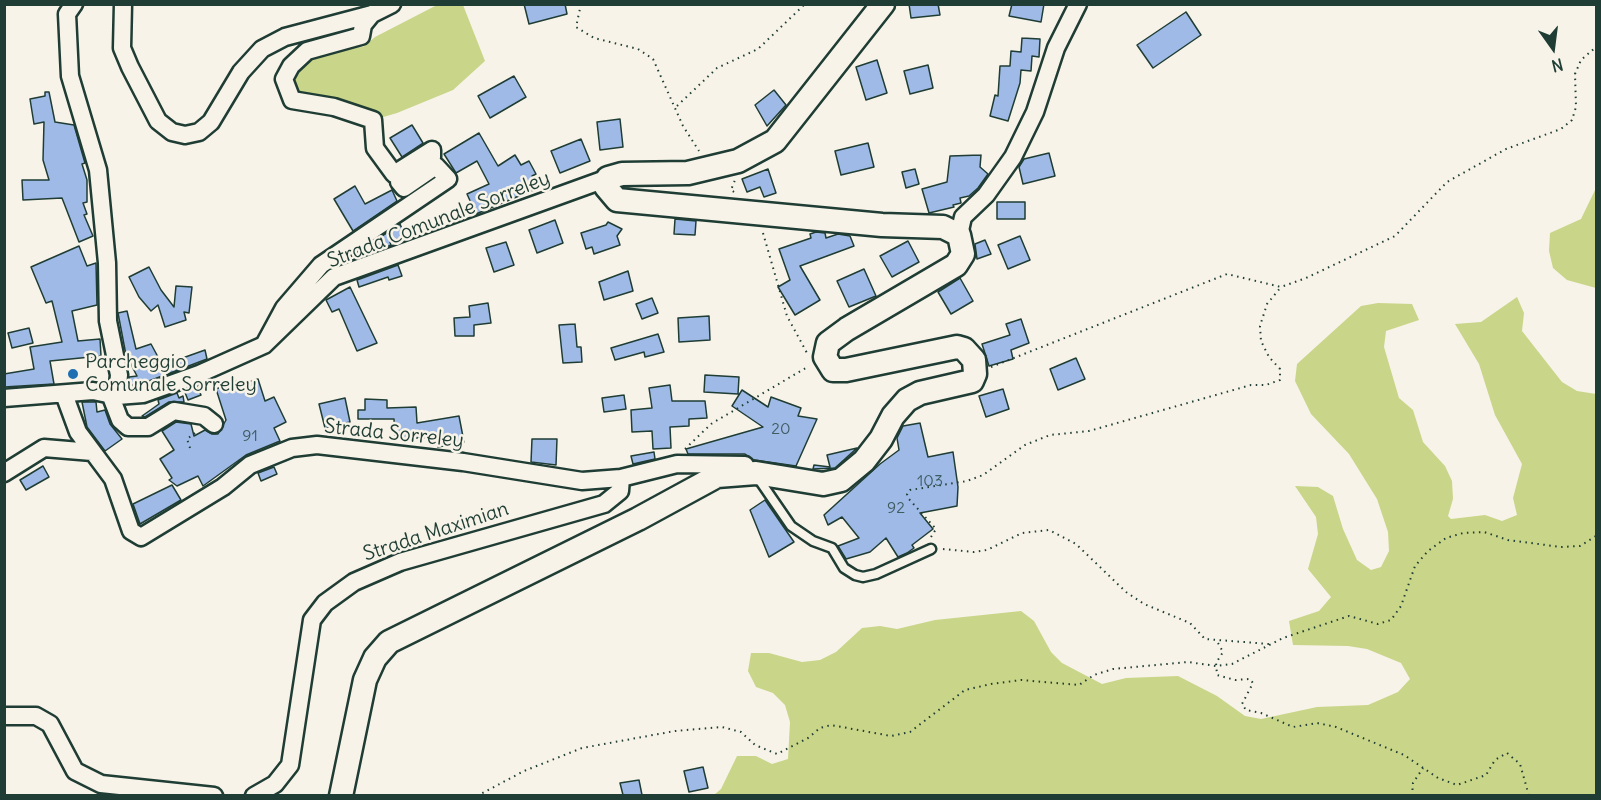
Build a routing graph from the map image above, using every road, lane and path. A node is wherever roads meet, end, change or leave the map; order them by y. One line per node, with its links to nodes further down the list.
1 (74, 4): 20 (street)
2 (123, 4): 8 (street)
3 (392, 4): 8 (street)
4 (581, 4): 10 (path)
5 (805, 4): 10 (path)
6 (883, 4): 11 (street)
7 (1078, 4): 14 (street)
8 (372, 14): 16 (street)
9 (1596, 47): 15 (path)
10 (675, 107): 11 (path)
11 (717, 166): 12 (street); 13 (path)
12 (608, 178): 13 (street); 16 (street, Strada Comunale Sorreley)
13 (750, 212): 14 (street); 17 (path)
14 (959, 235): 17 (street)
15 (1281, 287): 18 (path); 30 (path)
16 (264, 345): 20 (street, Strada Comunale Sorreley)
17 (825, 357): 18 (street); 25 (path)
18 (975, 374): 27 (street)
19 (64, 394): 20 (street, Strada Comunale Sorreley); 21 (street, Strada Comunale Sorreley); 24 (street, Strada Sorreley)
20 (113, 395): 22 (street)
21 (4, 398)
22 (214, 424): 23 (path)
23 (190, 448)
24 (92, 452): 26 (street); 28 (street, Strada Sorreley)
25 (677, 464): 27 (street, Strada Sorreley); 28 (street, Strada Sorreley)
26 (4, 473)
27 (756, 473): 30 (lane); 38 (street)
28 (621, 478): 37 (street, Strada Maximian)
29 (1596, 536): 32 (path)
30 (931, 549): 31 (path)
31 (1217, 642): 32 (path); 33 (path)
32 (1269, 644): 33 (path)
33 (1216, 666): 35 (path); 39 (path)
34 (4, 716): 36 (street)
35 (1424, 768): 40 (path); 41 (path)
36 (214, 795)
37 (254, 795)
38 (341, 795)
39 (477, 795)
40 (1412, 795)
41 (1529, 795)

